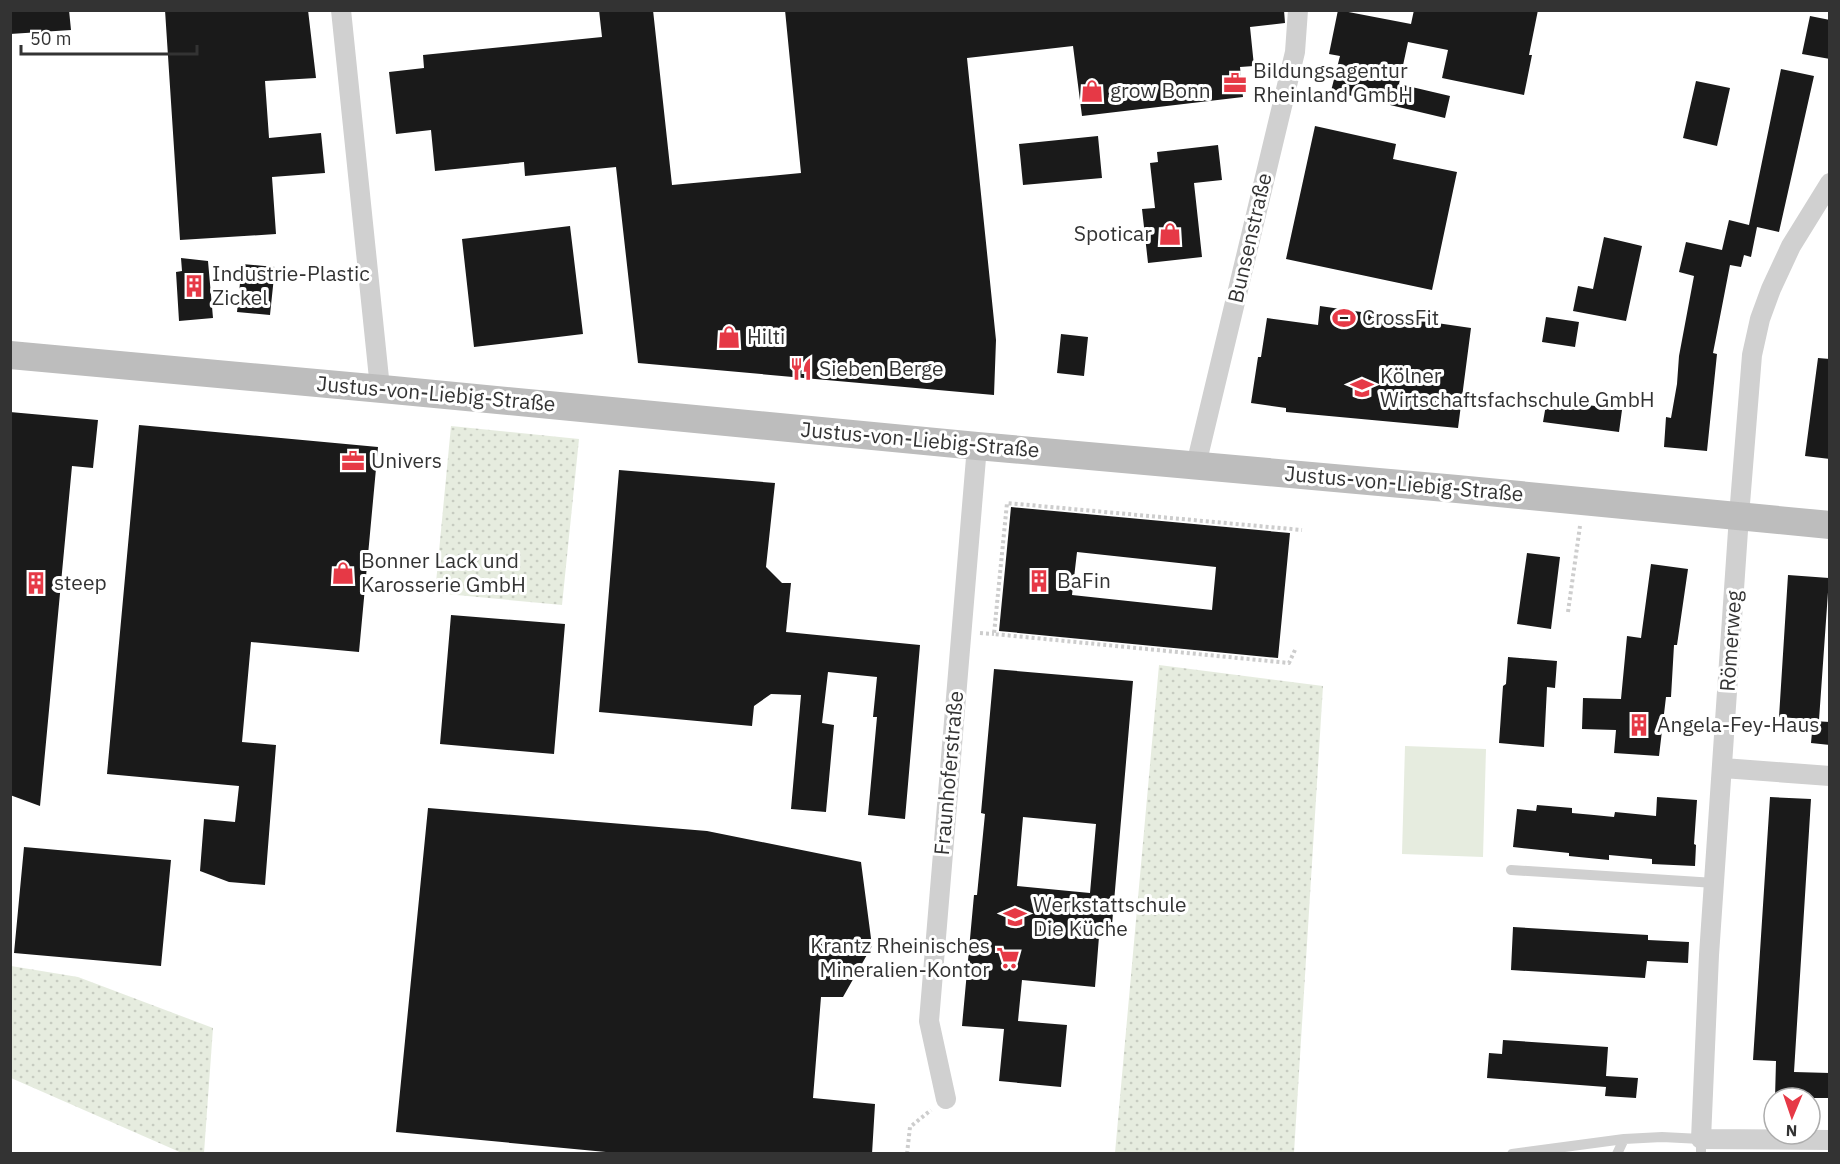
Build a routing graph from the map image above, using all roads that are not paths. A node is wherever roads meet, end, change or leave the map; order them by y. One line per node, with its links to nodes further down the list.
1 (341, 10): 5 (street)
2 (1298, 10): 7 (street, Bunsenstraße)
3 (1830, 183): 8 (street, Römerweg)
4 (10, 355): 5 (main road, Justus-von-Liebig-Straße)
5 (380, 388): 6 (main road, Justus-von-Liebig-Straße)
6 (977, 446): 7 (main road, Justus-von-Liebig-Straße); 14 (street, Fraunhoferstraße)
7 (1196, 465): 8 (main road, Justus-von-Liebig-Straße)
8 (1739, 516): 9 (main road, Justus-von-Liebig-Straße); 10 (street, Römerweg)
9 (1830, 525)
10 (1723, 768): 11 (street); 13 (street, Römerweg)
11 (1830, 776)
12 (1511, 870): 13 (lane)
13 (1715, 883): 17 (street, Römerweg)
14 (946, 1099)
15 (1624, 1139): 17 (lane); 18 (lane); 19 (lane)
16 (1830, 1140): 17 (street)
17 (1701, 1146)
18 (1512, 1154)
19 (1617, 1154)

